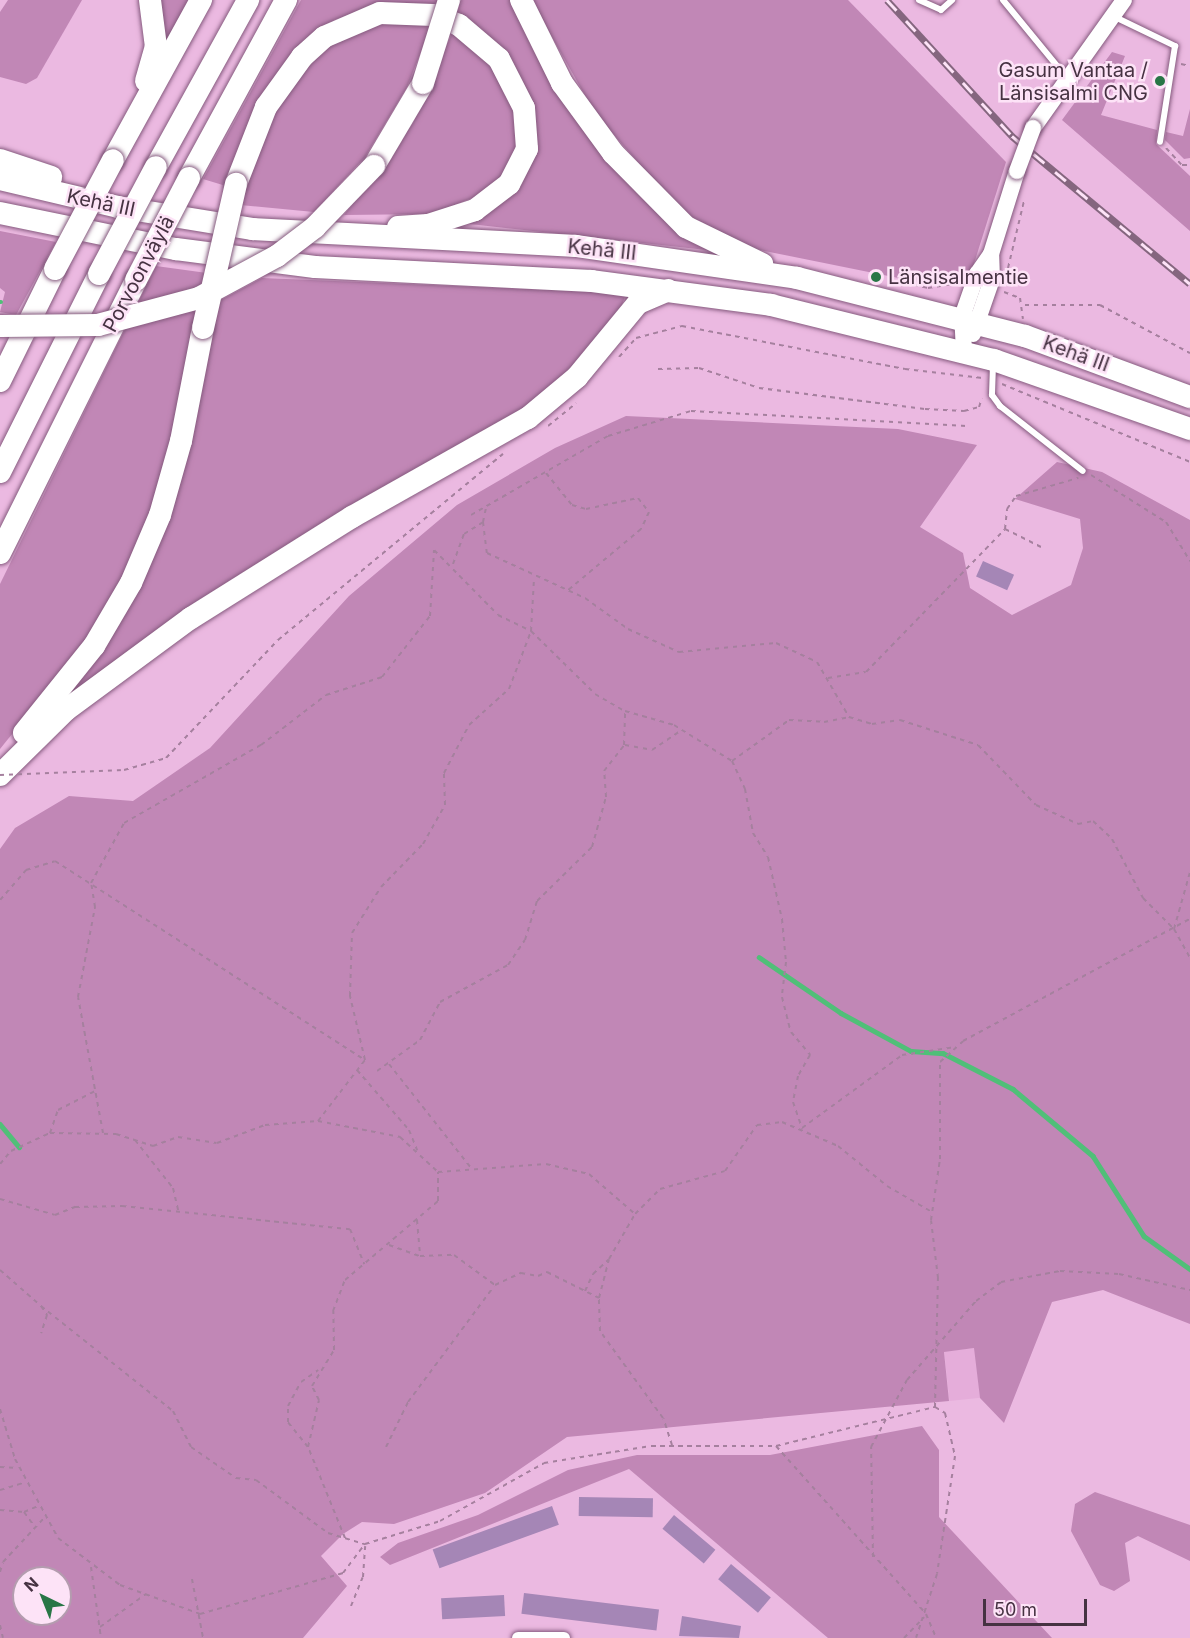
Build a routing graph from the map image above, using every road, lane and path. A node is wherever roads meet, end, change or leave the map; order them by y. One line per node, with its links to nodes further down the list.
1 (150, 0): 14 (highway)
2 (201, 0): 14 (highway)
3 (248, 0): 47 (highway, Porvoonväylä, bridge)
4 (286, 0): 55 (highway, Porvoonväylä, bridge)
5 (449, 0): 29 (highway, bridge)
6 (521, 0): 21 (highway)
7 (919, 0): 8 (lane)
8 (952, 0)
9 (1003, 0): 12 (lane)
10 (1124, 0): 11 (street)
11 (1114, 16): 12 (street); 13 (lane)
12 (1067, 79): 20 (street, bridge)
13 (1160, 142): 16 (path)
14 (113, 160): 27 (highway, bridge)
15 (2, 165): 19 (highway, Kehä III)
16 (1190, 165)
17 (1024, 191): 25 (path)
18 (0, 213): 24 (highway, Kehä III)
19 (313, 234): 21 (highway, Kehä III); 67 (highway, bridge)
20 (991, 254): 23 (street); 28 (street)
21 (797, 278): 28 (highway, Kehä III)
22 (905, 283): 23 (path)
23 (974, 284): 28 (street)
24 (669, 290): 30 (highway, Kehä III); 68 (highway)
25 (1001, 291)
26 (1024, 305): 31 (path)
27 (34, 313): 32 (highway); 36 (highway)
28 (971, 320): 30 (street); 39 (highway, Kehä III)
29 (0, 326)
30 (964, 351): 35 (highway, Kehä III)
31 (1190, 353)
32 (0, 360)
33 (614, 363): 35 (path)
34 (658, 369): 35 (path)
35 (992, 369): 42 (highway, Kehä III); 49 (lane)
36 (0, 381)
37 (1004, 385): 44 (path)
38 (583, 397): 43 (path)
39 (1190, 398)
40 (967, 426): 48 (path)
41 (1125, 426): 44 (path)
42 (1190, 429)
43 (541, 431)
44 (1121, 434): 46 (path)
45 (513, 448): 68 (path, bridge)
46 (1190, 462)
47 (0, 472)
48 (545, 472): 50 (path); 59 (path)
49 (1086, 473): 53 (path); 56 (path)
50 (486, 506): 51 (path); 52 (path)
51 (471, 515)
52 (483, 522): 57 (path); 58 (path)
53 (1005, 529): 54 (path); 61 (path)
54 (1041, 547)
55 (0, 553)
56 (1190, 561)
57 (453, 564): 60 (path); 70 (path)
58 (534, 579): 59 (path); 60 (path)
59 (567, 591): 61 (path)
60 (531, 630): 62 (path); 76 (path)
61 (828, 678): 63 (path)
62 (625, 711): 64 (path); 65 (path)
63 (849, 717): 66 (path); 73 (path)
64 (679, 732): 65 (path); 66 (path)
65 (624, 745): 77 (path)
66 (732, 761): 82 (path)
67 (0, 762)
68 (0, 775)
69 (1190, 872): 73 (path)
70 (91, 885): 71 (path); 76 (path); 80 (path)
71 (0, 900)
72 (1190, 919): 73 (path)
73 (1174, 928): 74 (path); 75 (path)
74 (1190, 958)
75 (955, 1047): 82 (path); 91 (path)
76 (365, 1060): 78 (path)
77 (389, 1064): 79 (path); 88 (path)
78 (357, 1070): 81 (path); 86 (path)
79 (377, 1071)
80 (95, 1091): 83 (path); 84 (path)
81 (318, 1121): 85 (path); 86 (path)
82 (802, 1128): 91 (path); 93 (path)
83 (50, 1133): 84 (path); 87 (path)
84 (103, 1134): 85 (path)
85 (134, 1140): 92 (path)
86 (418, 1153): 89 (path)
87 (1, 1160)
88 (471, 1168): 89 (path); 93 (path)
89 (438, 1172): 94 (path)
90 (0, 1199): 92 (path)
91 (932, 1212): 106 (path)
92 (179, 1213): 98 (path)
93 (635, 1214): 97 (path)
94 (417, 1219): 95 (path); 96 (path)
95 (388, 1245): 96 (path); 98 (path)
96 (420, 1256): 100 (path)
97 (609, 1259): 102 (path); 103 (path)
98 (364, 1264): 107 (path)
99 (0, 1270): 104 (path)
100 (495, 1285): 102 (path); 114 (path)
101 (1190, 1290): 106 (path)
102 (585, 1291): 103 (path)
103 (599, 1298): 111 (path)
104 (41, 1306): 105 (path); 124 (path)
105 (42, 1333)
106 (936, 1342): 108 (path); 110 (path)
107 (318, 1370): 113 (path); 113 (path)
108 (935, 1407): 110 (path); 133 (path)
109 (0, 1409): 116 (path)
110 (884, 1419): 112 (path); 126 (path)
111 (672, 1445): 112 (path); 125 (path)
112 (776, 1446): 126 (path)
113 (308, 1447): 124 (path)
114 (386, 1448)
115 (0, 1467): 116 (path)
116 (20, 1468): 117 (path)
117 (26, 1482): 118 (path); 119 (path)
118 (0, 1490)
119 (38, 1506): 121 (path); 122 (path)
120 (0, 1510): 121 (path)
121 (24, 1512): 123 (path)
122 (45, 1517): 123 (path); 127 (path)
123 (35, 1527): 128 (path)
124 (345, 1538): 125 (path)
125 (365, 1544): 131 (path); 132 (path)
126 (873, 1557): 133 (path)
127 (90, 1567): 130 (path); 135 (path)
128 (0, 1572)
129 (192, 1579): 132 (path)
130 (146, 1594): 132 (path); 135 (path)
131 (351, 1606)
132 (200, 1614): 139 (path)
133 (926, 1614): 136 (path); 142 (path); 143 (path)
134 (0, 1624): 137 (path)
135 (100, 1627): 138 (path)
136 (935, 1637)
137 (3, 1638)
138 (101, 1638)
139 (203, 1638)
140 (518, 1638): 141 (street)
141 (564, 1638)
142 (904, 1638)
143 (916, 1638)

